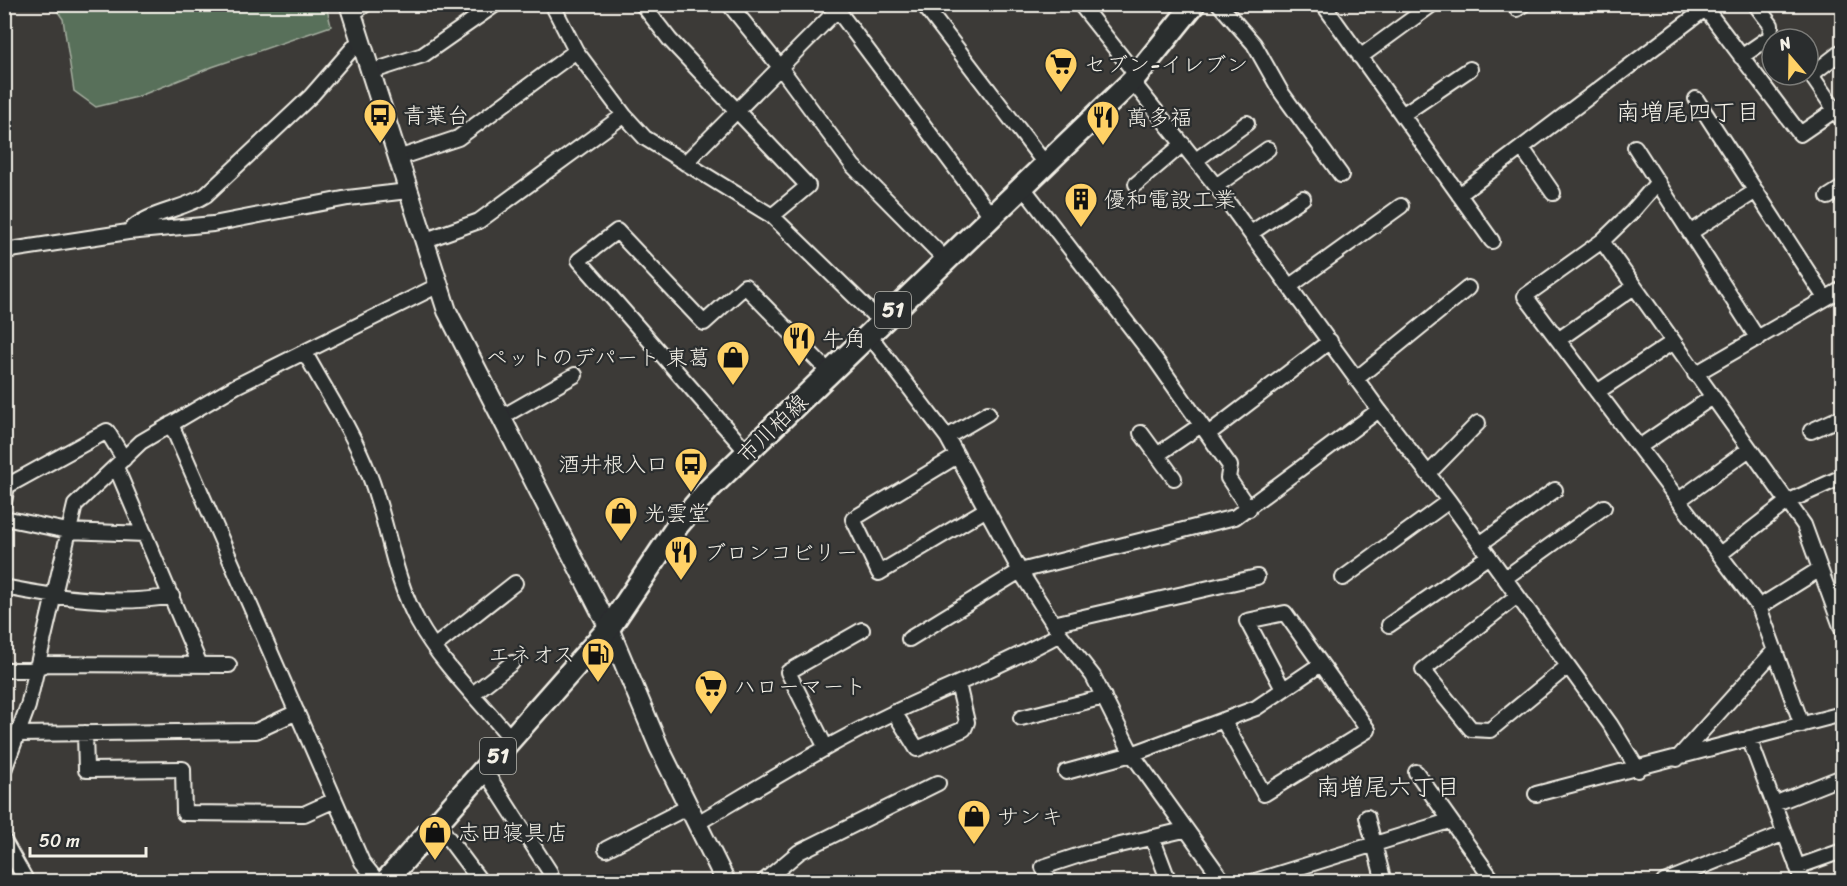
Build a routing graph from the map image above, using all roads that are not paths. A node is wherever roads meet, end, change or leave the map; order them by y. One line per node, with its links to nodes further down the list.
1 (496, 4): 24 (street)
2 (552, 4): 18 (street)
3 (642, 4): 27 (street)
4 (729, 4): 22 (street)
5 (923, 4): 39 (street)
6 (1080, 4): 25 (street)
7 (1194, 4): 25 (main road, 市川柏線 / 51)
8 (1219, 4): 40 (street)
9 (1323, 4): 20 (street)
10 (1428, 4): 20 (street)
11 (1514, 4): 12 (street)
12 (1524, 4)
13 (1755, 4): 21 (street)
14 (835, 7): 22 (street); 54 (street)
15 (1703, 7): 21 (street); 35 (street)
16 (356, 8): 17 (street)
17 (360, 40): 24 (street); 55 (street)
18 (576, 51): 28 (street); 36 (street)
19 (1842, 51): 30 (street)
20 (1360, 57): 29 (street)
21 (1741, 57): 30 (street)
22 (780, 67): 27 (street); 62 (street)
23 (1470, 69): 29 (street)
24 (370, 72): 36 (street)
25 (1135, 79): 32 (street); 39 (main road, 市川柏線 / 51)
26 (1696, 99): 47 (street)
27 (738, 110): 38 (street); 53 (street)
28 (624, 115): 38 (street); 58 (street)
29 (1401, 115): 49 (street)
30 (1839, 116)
31 (1247, 123): 37 (street)
32 (1182, 144): 37 (street); 42 (street)
33 (1635, 147): 41 (street)
34 (1268, 148): 44 (street)
35 (1522, 148): 48 (street); 49 (street)
36 (398, 158): 46 (street)
37 (1196, 160): 44 (street)
38 (685, 163): 53 (street)
39 (1046, 165): 43 (main road, 市川柏線 / 51)
40 (1341, 175)
41 (1658, 182): 56 (street); 60 (street)
42 (1136, 184)
43 (1022, 186): 54 (main road, 市川柏線 / 51); 87 (street)
44 (1216, 186): 57 (street)
45 (1842, 188): 50 (street)
46 (408, 191): 55 (street); 58 (street)
47 (1756, 192): 56 (street); 68 (street)
48 (1553, 193)
49 (1459, 195): 59 (street)
50 (1828, 197)
51 (1303, 198): 57 (street)
52 (1401, 207): 64 (street)
53 (772, 216): 69 (street)
54 (992, 217): 62 (main road, 市川柏線 / 51)
55 (128, 232): 61 (street)
56 (1691, 232): 70 (street)
57 (1251, 233): 64 (street)
58 (423, 241): 63 (street)
59 (1491, 241)
60 (1602, 241): 65 (street); 71 (street)
61 (4, 251)
62 (946, 260): 69 (main road, 市川柏線 / 51)
63 (437, 286): 74 (street); 83 (street)
64 (1290, 286): 72 (street)
65 (1634, 287): 71 (street); 73 (street)
66 (1468, 288): 78 (street)
67 (1842, 289): 68 (street)
68 (1825, 298): 70 (street)
69 (875, 329): 75 (main road, 市川柏線 / 51); 90 (street)
70 (1758, 339): 76 (street)
71 (1558, 340): 79 (street)
72 (1330, 341): 78 (street); 87 (street)
73 (1673, 342): 76 (street); 79 (street)
74 (305, 353): 86 (street); 131 (street)
75 (831, 373): 93 (main road, 市川柏線 / 51); 93 (street)
76 (1695, 374): 80 (street)
77 (575, 375): 83 (street)
78 (1356, 379): 81 (street)
79 (1597, 392): 91 (street)
80 (1711, 398): 91 (street); 92 (street)
81 (1379, 410): 97 (street); 106 (street)
82 (988, 413): 90 (street)
83 (502, 417): 126 (street)
84 (1842, 418): 88 (street)
85 (1478, 423): 97 (street)
86 (171, 424): 96 (street); 144 (street)
87 (1204, 429): 94 (street); 106 (street)
88 (1811, 431)
89 (1141, 433): 94 (street)
90 (947, 437): 95 (street)
91 (1639, 447): 101 (street)
92 (1748, 450): 101 (street); 104 (street)
93 (747, 452): 126 (main road, 市川柏線 / 51)
94 (1157, 455): 99 (street)
95 (957, 456): 107 (street); 107 (street)
96 (120, 463): 103 (street); 109 (street); 110 (street)
97 (1428, 474): 102 (street)
98 (1842, 477): 104 (street)
99 (1174, 478)
100 (1555, 490): 111 (street)
101 (1679, 500): 112 (street)
102 (1449, 501): 111 (street); 117 (street)
103 (4, 502)
104 (1787, 502): 112 (street); 114 (street)
105 (1604, 507): 118 (street)
106 (1249, 509): 115 (street)
107 (985, 510): 115 (street)
108 (4, 518): 109 (street)
109 (68, 531): 110 (street); 123 (street)
110 (145, 534): 121 (street)
111 (1480, 544): 113 (street)
112 (1720, 554): 124 (street)
113 (1489, 556): 118 (street); 125 (street)
114 (1820, 569): 124 (street); 128 (street)
115 (1020, 571): 127 (street); 130 (street)
116 (1257, 577): 127 (street)
117 (1343, 578)
118 (1505, 578): 122 (street)
119 (515, 583): 131 (street)
120 (4, 587): 123 (street)
121 (172, 596): 123 (street); 135 (street)
122 (1517, 596): 137 (street); 137 (street)
123 (53, 597): 138 (street)
124 (1759, 607): 132 (street)
125 (1389, 625)
126 (609, 628): 153 (main road, 市川柏線 / 51); 167 (street)
127 (1057, 629): 140 (street); 143 (street)
128 (1842, 629)
129 (862, 630): 154 (street)
130 (909, 639)
131 (435, 646): 142 (street)
132 (1775, 650): 149 (street); 156 (street)
133 (512, 663): 142 (street)
134 (1321, 664): 141 (street); 141 (street); 148 (street)
135 (200, 665): 136 (street); 138 (street)
136 (229, 665)
137 (1568, 666): 158 (street)
138 (38, 667): 139 (street); 151 (street)
139 (4, 670)
140 (958, 684): 145 (street); 145 (street)
141 (1283, 689): 148 (street)
142 (474, 693): 153 (street)
143 (1104, 697): 147 (street); 155 (street)
144 (297, 712): 150 (street); 165 (street)
145 (894, 712): 154 (street)
146 (1842, 714): 149 (street)
147 (1021, 718)
148 (1223, 720): 155 (street)
149 (1802, 726): 152 (street)
150 (85, 733): 151 (street); 165 (street)
151 (18, 734): 157 (street)
152 (1749, 738): 156 (street); 166 (street)
153 (512, 740): 159 (main road, 市川柏線 / 51)
154 (826, 748): 171 (street)
155 (1132, 754): 160 (street); 172 (street)
156 (1677, 759): 158 (street)
157 (4, 770)
158 (1638, 770): 164 (street)
159 (485, 771): 170 (main road, 市川柏線 / 51); 181 (street)
160 (1066, 772)
161 (1416, 772): 169 (street)
162 (1842, 777): 166 (street)
163 (938, 783): 188 (street)
164 (1536, 794)
165 (335, 800): 184 (street)
166 (1774, 804): 173 (street)
167 (688, 807): 171 (street); 177 (street)
168 (1367, 817): 175 (street)
169 (1449, 821): 175 (street); 182 (street)
170 (436, 822): 185 (main road, 市川柏線 / 51); 186 (street)
171 (696, 824): 187 (street)
172 (1184, 830): 174 (street); 191 (street)
173 (1785, 833): 180 (street); 194 (street)
174 (1152, 837): 189 (street); 190 (street)
175 (1374, 845): 192 (street); 193 (street)
176 (8, 846): 179 (street); 183 (street)
177 (606, 849)
178 (1842, 851): 180 (street)
179 (4, 865)
180 (1797, 867): 195 (street)
181 (550, 872)
182 (1489, 880)
183 (27, 882)
184 (378, 882)
185 (385, 882)
186 (481, 882)
187 (726, 882)
188 (764, 882)
189 (1050, 882)
190 (1169, 882)
191 (1224, 882)
192 (1252, 882)
193 (1384, 882)
194 (1664, 882)
195 (1803, 882)

